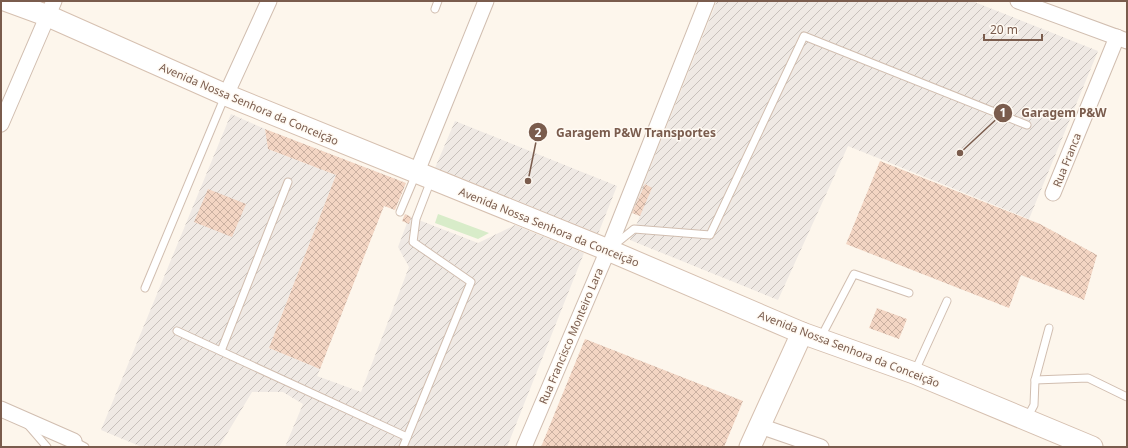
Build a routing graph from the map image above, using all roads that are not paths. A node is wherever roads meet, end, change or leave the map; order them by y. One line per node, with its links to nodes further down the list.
1 (7, 1): 7 (street, Avenida Nossa Senhora da Conceição)
2 (268, 1): 10 (street)
3 (438, 1): 8 (lane)
4 (486, 1): 13 (street)
5 (707, 1): 17 (street, Rua Francisco Monteiro Lara)
6 (1018, 1): 9 (street)
7 (51, 9): 10 (street, Avenida Nossa Senhora da Conceição); 11 (street)
8 (435, 9)
9 (1122, 39): 15 (street, Rua Franca)
10 (226, 95): 13 (street, Avenida Nossa Senhora da Conceição); 18 (lane)
11 (1, 124)
12 (1027, 125): 17 (lane)
13 (424, 177): 16 (lane); 17 (street, Avenida Nossa Senhora da Conceição); 32 (lane)
14 (288, 182): 24 (lane)
15 (1053, 193)
16 (400, 212)
17 (608, 250): 23 (street, Avenida Nossa Senhora da Conceição); 36 (street, Rua Francisco Monteiro Lara)
18 (145, 288)
19 (909, 293): 23 (lane)
20 (947, 301): 25 (lane)
21 (1049, 328): 26 (lane)
22 (177, 331): 24 (lane)
23 (811, 336): 25 (street, Avenida Nossa Senhora da Conceição); 31 (street)
24 (221, 351): 32 (lane)
25 (914, 373): 30 (street, Avenida Nossa Senhora da Conceição)
26 (1035, 380): 27 (lane); 30 (lane)
27 (1127, 397)
28 (1, 409): 29 (street)
29 (21, 418): 33 (street); 34 (lane)
30 (1026, 420): 39 (street, Avenida Nossa Senhora da Conceição)
31 (760, 426): 37 (street); 38 (street)
32 (407, 437): 35 (lane)
33 (79, 444)
34 (47, 447)
35 (403, 447)
36 (524, 447)
37 (750, 447)
38 (821, 447)
39 (1092, 447)

